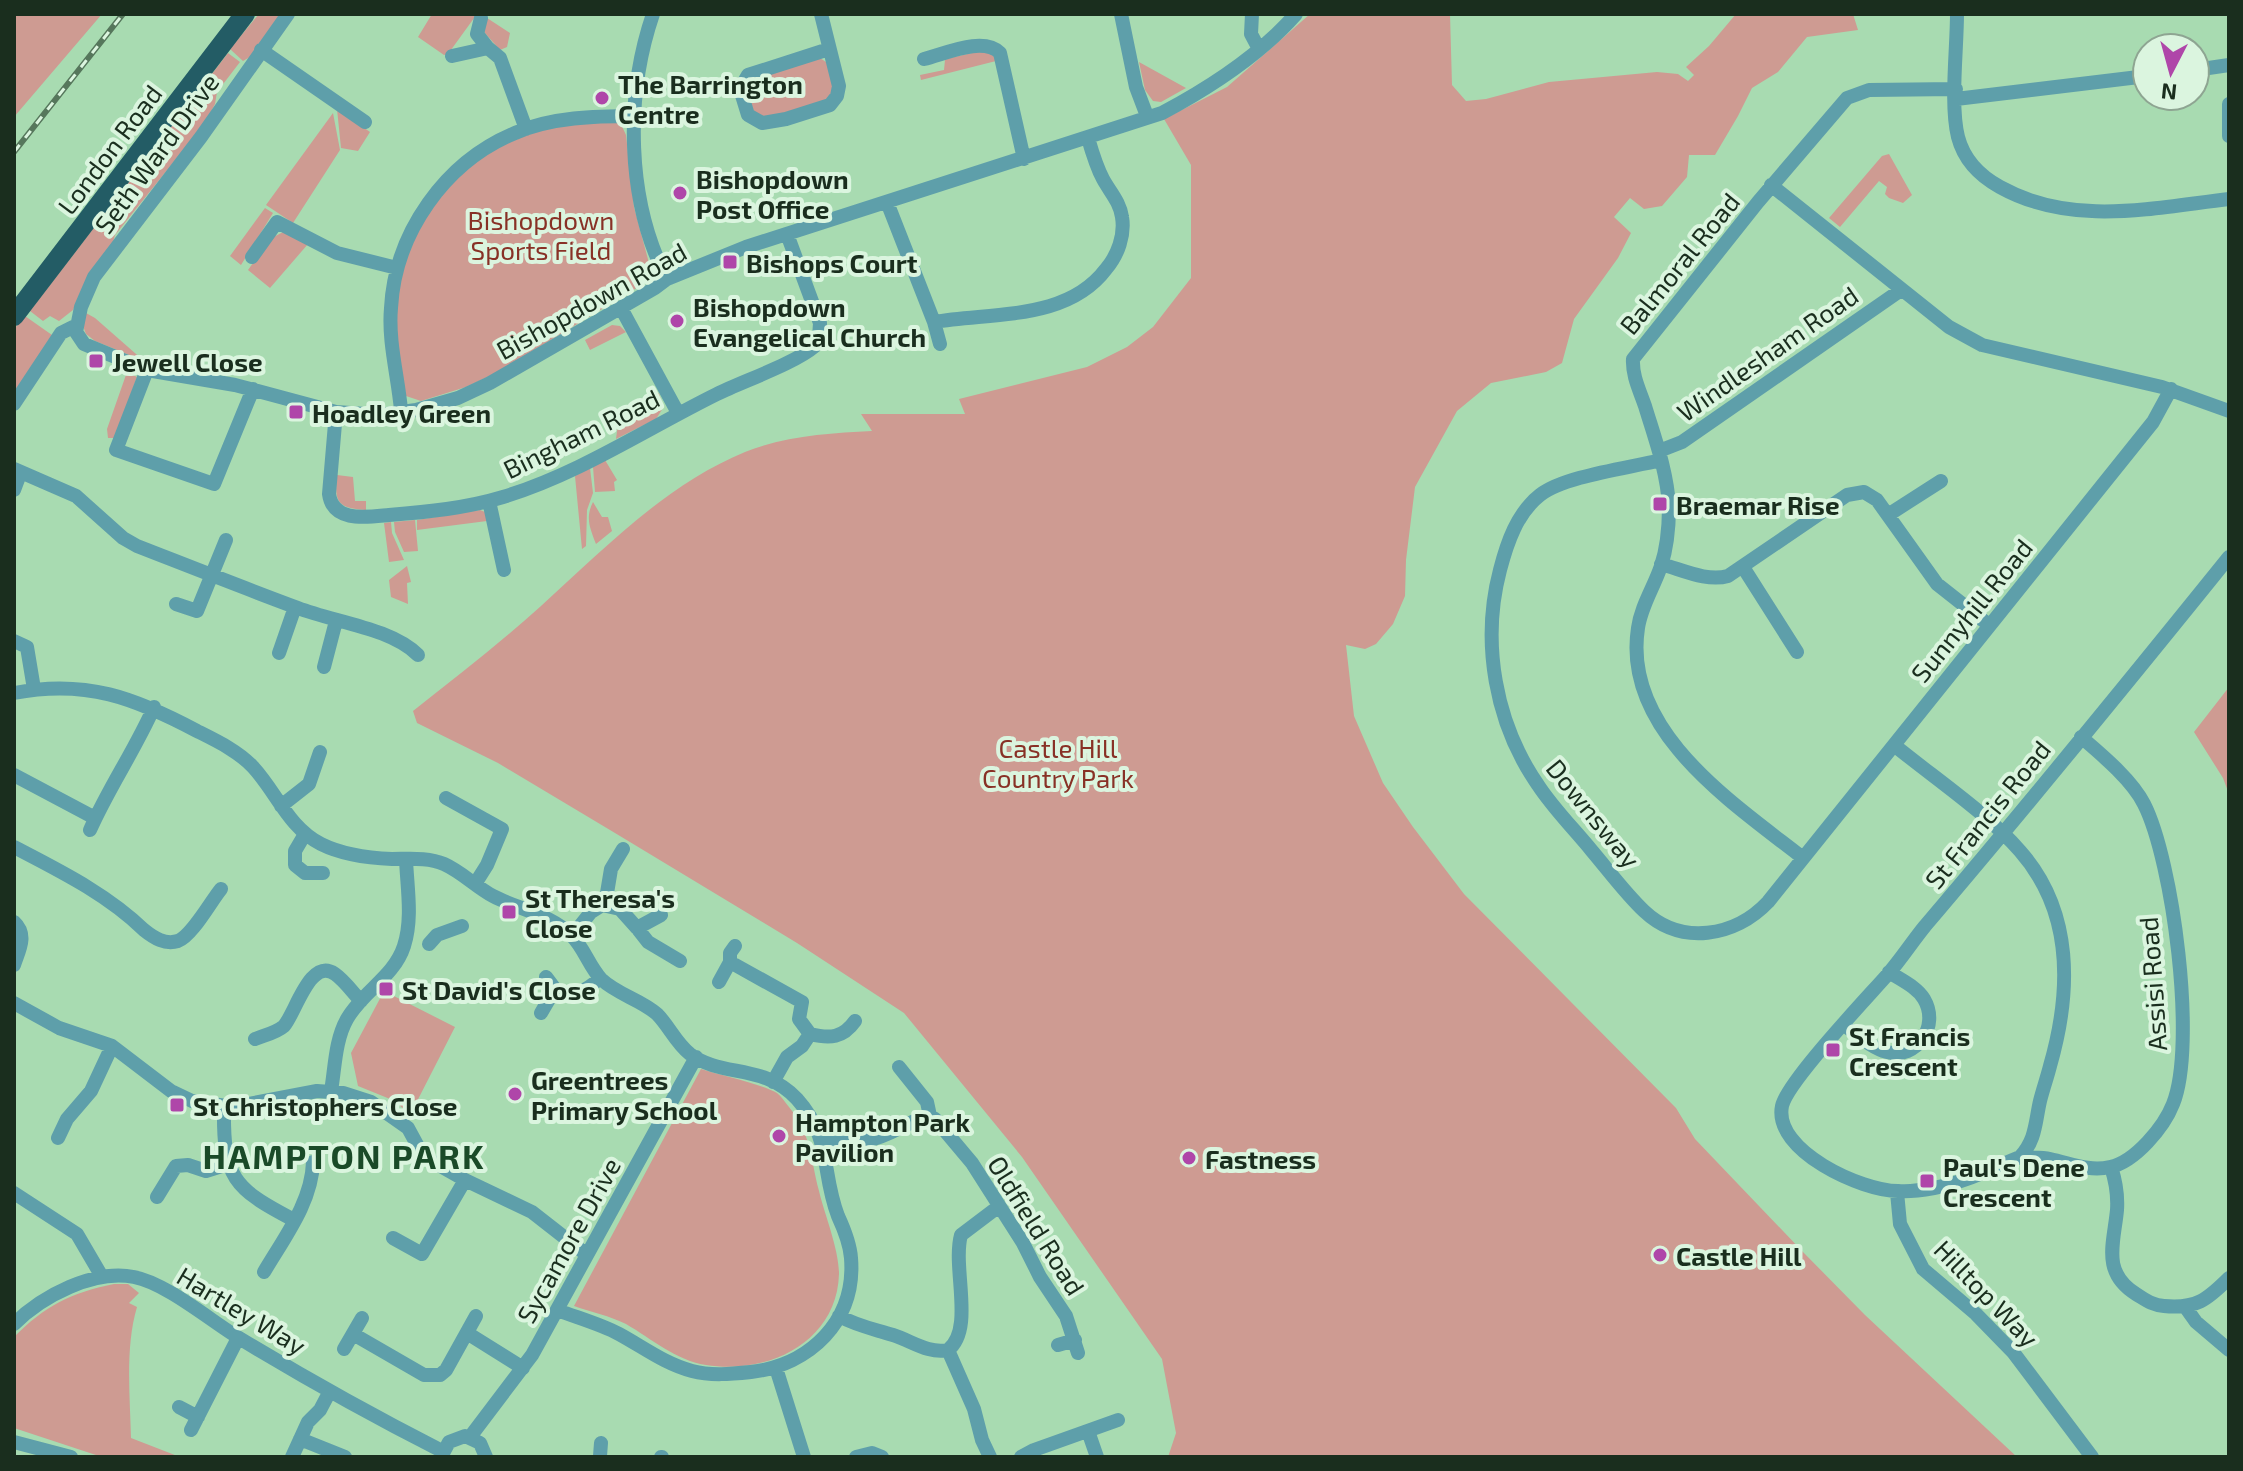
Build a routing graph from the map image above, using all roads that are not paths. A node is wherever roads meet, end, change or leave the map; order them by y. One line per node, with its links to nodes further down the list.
1 (245, 14): 35 (highway, London Road)
2 (288, 14): 13 (street, Seth Ward Drive)
3 (653, 14): 19 (street)
4 (821, 14): 11 (street)
5 (1121, 14): 20 (street)
6 (1252, 14): 12 (street)
7 (1296, 14): 12 (street, Bishopdown Road)
8 (1957, 14): 17 (street)
9 (481, 18): 10 (street)
10 (488, 48): 14 (street); 22 (street)
11 (829, 49): 11 (street)
12 (1259, 49): 20 (street, Bishopdown Road)
13 (261, 50): 21 (street); 37 (street, Seth Ward Drive)
14 (452, 56)
15 (924, 59): 25 (street)
16 (2131, 78): 17 (street, Balmoral Road)
17 (1956, 94): 26 (street, Balmoral Road); 27 (street)
18 (2229, 104): 23 (street)
19 (635, 116): 22 (street); 32 (street)
20 (1147, 116): 24 (street, Bishopdown Road)
21 (365, 122)
22 (526, 129): 31 (street)
23 (2229, 136)
24 (1088, 138): 25 (street, Bishopdown Road); 36 (street)
25 (1024, 159): 28 (street, Bishopdown Road)
26 (1771, 185): 33 (street); 47 (street, Balmoral Road)
27 (2229, 199)
28 (887, 202): 29 (street, Bishopdown Road); 36 (street)
29 (787, 234): 32 (street, Bishopdown Road); 46 (street, Bingham Road)
30 (252, 257): 31 (street)
31 (397, 268): 43 (street)
32 (667, 279): 34 (street, Bishopdown Road)
33 (1901, 290): 41 (street); 47 (street, Windlesham Road)
34 (621, 308): 43 (street, Bishopdown Road); 46 (street)
35 (14, 316)
36 (934, 322): 38 (street)
37 (75, 326): 39 (street, Bishopdown Road); 42 (street)
38 (940, 344)
39 (147, 370): 40 (street, Bishopdown Road); 40 (street)
40 (253, 389): 45 (street, Bishopdown Road)
41 (2171, 389): 44 (street); 62 (street, Sunnyhill Road)
42 (14, 404)
43 (401, 410): 45 (street, Bishopdown Road)
44 (2229, 411)
45 (336, 412): 51 (street, Bingham Road)
46 (678, 413): 51 (street, Bingham Road)
47 (1660, 455): 55 (street, Balmoral Road); 81 (street, Downsway)
48 (17, 472): 50 (street); 58 (street)
49 (1941, 481): 52 (street)
50 (14, 490)
51 (489, 501): 57 (street)
52 (1888, 515): 56 (street); 62 (street)
53 (226, 540): 58 (street)
54 (2229, 557): 71 (street, St Francis Road)
55 (1661, 564): 56 (street); 81 (street, Balmoral Road)
56 (1743, 567): 64 (street)
57 (504, 570)
58 (213, 575): 59 (street); 60 (street)
59 (176, 604)
60 (295, 607): 61 (street); 65 (street)
61 (336, 621): 66 (street); 67 (street)
62 (1989, 625): 72 (street, Sunnyhill Road)
63 (14, 641): 68 (street)
64 (1797, 652)
65 (279, 653)
66 (419, 654)
67 (324, 667)
68 (34, 689): 69 (street); 70 (street)
69 (14, 693)
70 (154, 707): 74 (street); 76 (street)
71 (2081, 737): 78 (street, St Francis Road); 121 (street, Assisi Road)
72 (1894, 745): 78 (street); 81 (street, Sunnyhill Road)
73 (320, 752): 76 (street)
74 (14, 775)
75 (446, 798): 84 (street)
76 (281, 806): 77 (street)
77 (305, 834): 82 (street); 83 (street)
78 (2003, 834): 97 (street, St Francis Road); 114 (street)
79 (14, 847): 85 (street)
80 (623, 849): 86 (street)
81 (1803, 858)
82 (406, 859): 84 (street); 92 (street)
83 (323, 873)
84 (475, 884): 91 (street)
85 (221, 889)
86 (605, 905): 90 (street); 91 (street)
87 (661, 915): 90 (street)
88 (14, 922): 96 (street)
89 (462, 926): 92 (street)
90 (637, 928): 94 (street)
91 (572, 936): 98 (street)
92 (407, 938): 100 (street)
93 (735, 946): 95 (street)
94 (680, 961)
95 (730, 962): 99 (street); 105 (street)
96 (14, 965)
97 (1889, 972): 104 (street, St Francis Road); 104 (street)
98 (600, 978): 102 (street); 108 (street)
99 (719, 982)
100 (361, 1001): 106 (street); 111 (street)
101 (14, 1003): 107 (street)
102 (541, 1013)
103 (855, 1021): 105 (street)
104 (1844, 1025): 123 (street, St Francis Road)
105 (810, 1034): 110 (street)
106 (255, 1039)
107 (112, 1046): 112 (street); 115 (street)
108 (696, 1057): 110 (street); 129 (street, Sycamore Drive)
109 (899, 1067): 113 (street, Oldfield Road)
110 (773, 1082): 116 (street)
111 (331, 1091): 112 (street); 122 (street)
112 (224, 1107): 120 (street)
113 (930, 1116): 116 (street); 126 (street, Oldfield Road)
114 (2037, 1130): 117 (street); 118 (street)
115 (58, 1138)
116 (824, 1144): 136 (street)
117 (2020, 1157): 118 (street); 123 (street)
118 (2050, 1159): 121 (street)
119 (313, 1162): 127 (street)
120 (228, 1164): 125 (street); 127 (street)
121 (2111, 1167): 133 (street)
122 (465, 1180): 128 (street); 129 (street)
123 (1897, 1192): 166 (street, Hilltop Way)
124 (14, 1193): 131 (street)
125 (157, 1197)
126 (998, 1207): 142 (street, Oldfield Road); 144 (street)
127 (294, 1220): 130 (street)
128 (393, 1238)
129 (587, 1255): 134 (street, Sycamore Drive)
130 (264, 1272)
131 (101, 1275): 138 (street, Hartley Way); 141 (street, Hartley Way)
132 (2229, 1278): 133 (street)
133 (2186, 1308): 145 (street)
134 (557, 1310): 146 (street, Sycamore Drive); 147 (street)
135 (476, 1316): 139 (street)
136 (839, 1316): 144 (street); 147 (street)
137 (362, 1318): 140 (street)
138 (14, 1324)
139 (467, 1333): 140 (street); 146 (street)
140 (353, 1334): 143 (street)
141 (238, 1338): 148 (street, Hartley Way); 149 (street)
142 (1058, 1345)
143 (344, 1349)
144 (948, 1350): 163 (street)
145 (2229, 1350)
146 (523, 1368): 152 (street, Sycamore Drive)
147 (776, 1368): 160 (street)
148 (330, 1391): 153 (street); 155 (street, Hartley Way)
149 (179, 1407)
150 (1118, 1420): 151 (street)
151 (1088, 1431): 164 (street); 165 (street)
152 (470, 1437): 155 (street); 159 (street)
153 (300, 1439): 157 (street); 158 (street)
154 (14, 1442): 156 (street)
155 (442, 1454)
156 (71, 1457)
157 (292, 1457)
158 (345, 1457)
159 (486, 1457)
160 (804, 1457)
161 (856, 1457): 162 (street)
162 (882, 1457)
163 (990, 1457)
164 (1021, 1457)
165 (1097, 1457)
166 (2092, 1457)

